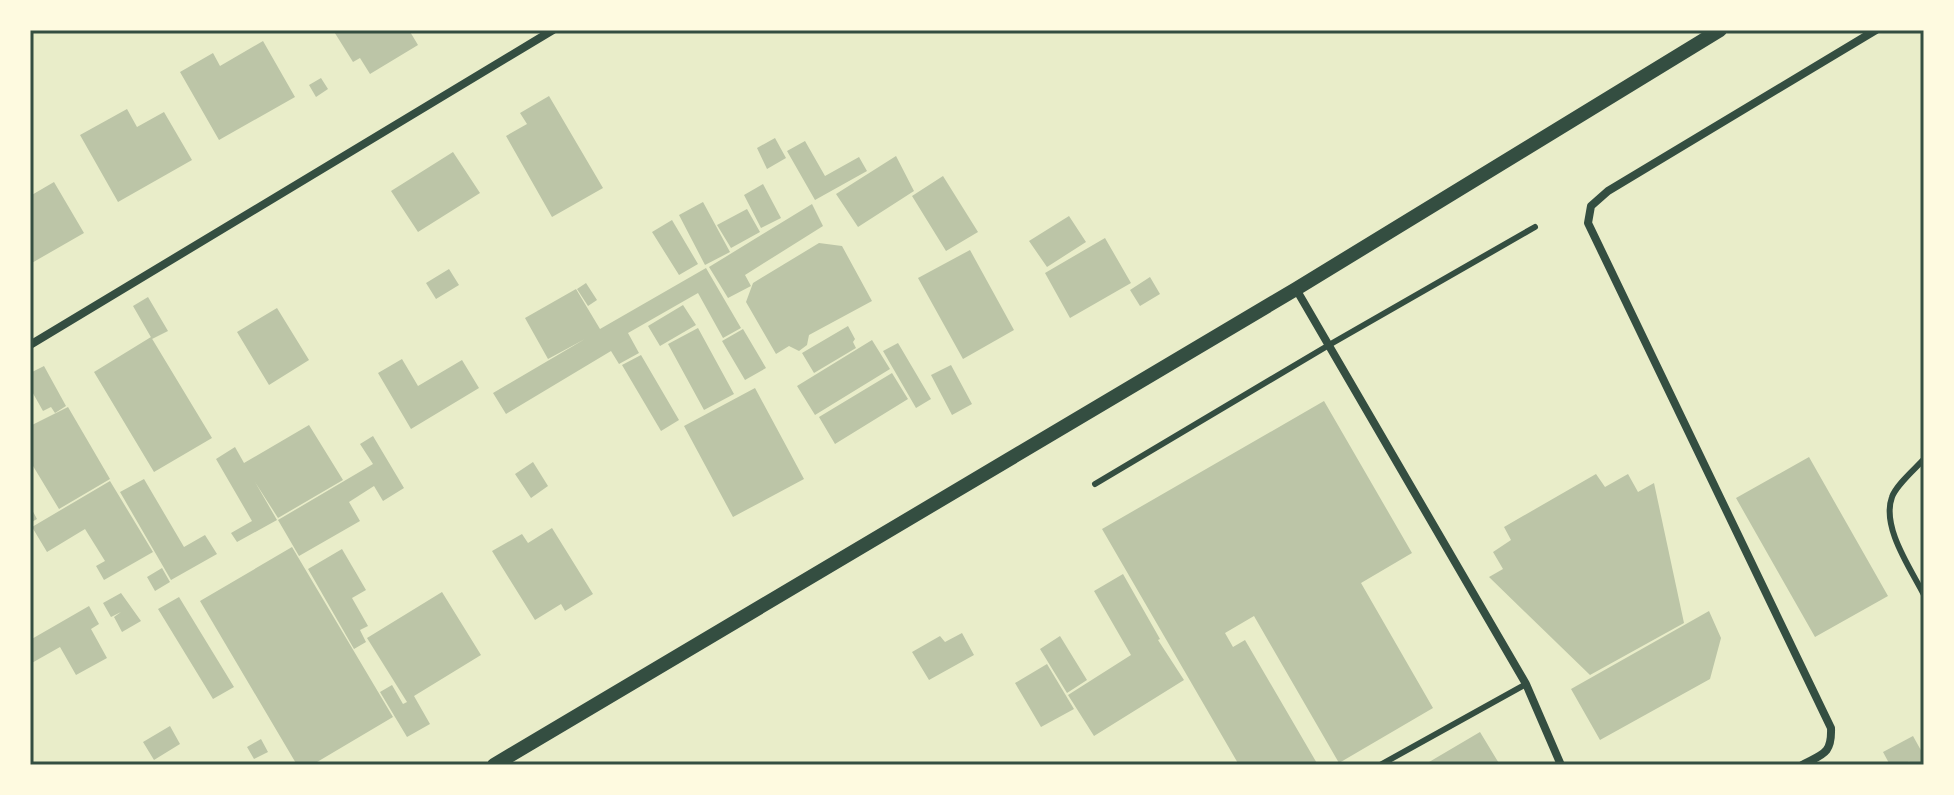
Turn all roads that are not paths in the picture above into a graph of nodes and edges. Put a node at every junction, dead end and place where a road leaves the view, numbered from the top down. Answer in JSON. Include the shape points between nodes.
{"nodes":[{"id":1,"x":553,"y":30,"type":"edge"},
{"id":2,"x":1720,"y":30,"type":"edge"},
{"id":3,"x":1876,"y":30,"type":"edge"},
{"id":4,"x":1535,"y":227,"type":"dead end"},
{"id":5,"x":1296,"y":289,"type":"junction"},
{"id":6,"x":30,"y":345,"type":"edge"},
{"id":7,"x":1329,"y":345,"type":"junction"},
{"id":8,"x":1924,"y":459,"type":"edge"},
{"id":9,"x":1095,"y":484,"type":"dead end"},
{"id":10,"x":1924,"y":595,"type":"edge"},
{"id":11,"x":1526,"y":684,"type":"junction"},
{"id":12,"x":494,"y":765,"type":"edge"},
{"id":13,"x":1380,"y":765,"type":"edge"},
{"id":14,"x":1561,"y":765,"type":"edge"},
{"id":15,"x":1802,"y":765,"type":"edge"}],
"edges":[{"from":1,"to":6,"type":"street"},
{"from":2,"to":5,"type":"street"},
{"from":3,"to":15,"type":"street","via":[[1608,191],[1591,206],[1588,223],[1831,728],[1832,742],[1825,753]]},
{"from":4,"to":7,"type":"lane"},
{"from":5,"to":7,"type":"street"},
{"from":5,"to":12,"type":"street"},
{"from":7,"to":9,"type":"lane"},
{"from":7,"to":11,"type":"street"},
{"from":8,"to":10,"type":"lane","via":[[1892,494],[1888,512]]},
{"from":11,"to":13,"type":"lane"},
{"from":11,"to":14,"type":"street"}]}
